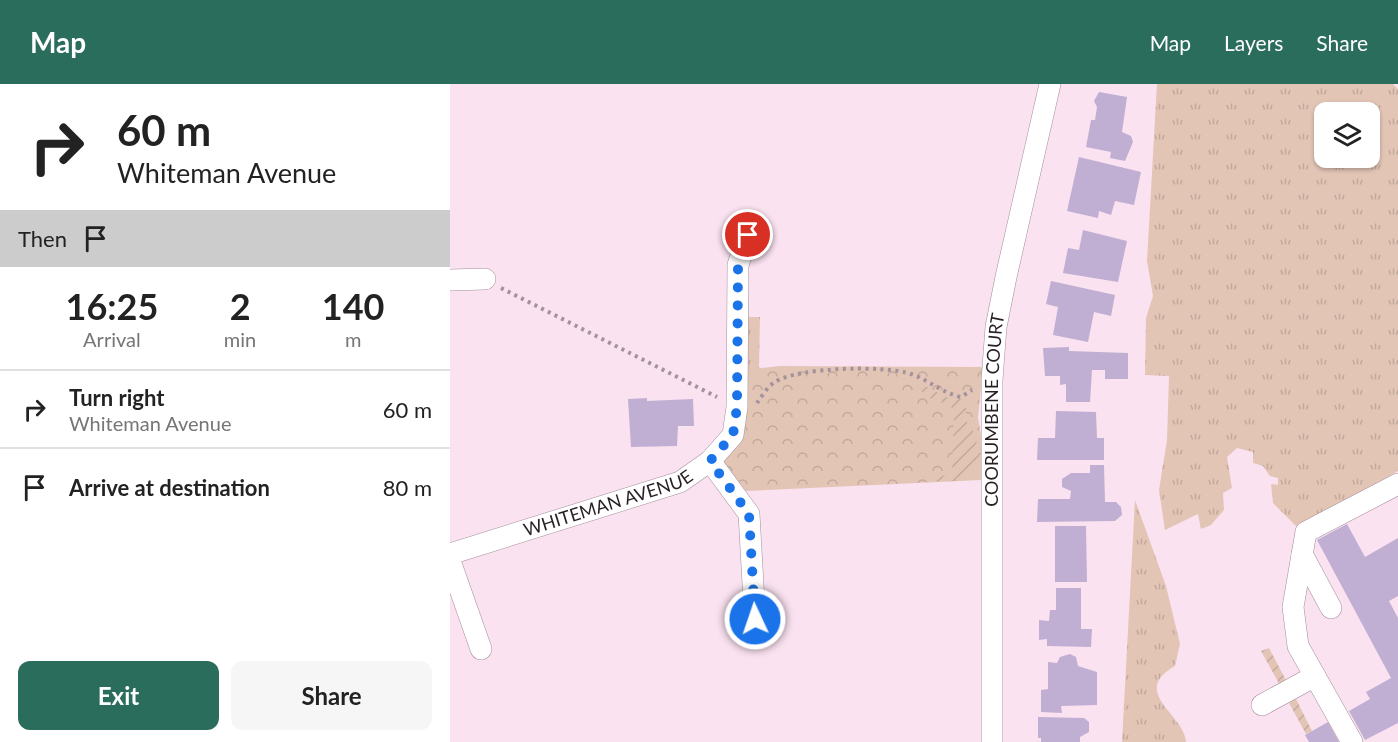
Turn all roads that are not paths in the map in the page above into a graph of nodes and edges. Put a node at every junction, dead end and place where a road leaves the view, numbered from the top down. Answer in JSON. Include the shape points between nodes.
{"nodes":[{"id":1,"x":1050,"y":84,"type":"edge"},
{"id":2,"x":748,"y":235,"type":"dead end"},
{"id":3,"x":485,"y":279,"type":"road end"},
{"id":4,"x":450,"y":280,"type":"edge"},
{"id":5,"x":710,"y":461,"type":"junction"},
{"id":6,"x":1398,"y":484,"type":"edge"},
{"id":7,"x":450,"y":554,"type":"edge"},
{"id":8,"x":1302,"y":554,"type":"junction"},
{"id":9,"x":450,"y":561,"type":"edge"},
{"id":10,"x":1330,"y":608,"type":"dead end"},
{"id":11,"x":755,"y":619,"type":"dead end"},
{"id":12,"x":481,"y":649,"type":"dead end"},
{"id":13,"x":1315,"y":676,"type":"junction"},
{"id":14,"x":1262,"y":705,"type":"dead end"},
{"id":15,"x":992,"y":742,"type":"edge"},
{"id":16,"x":1352,"y":742,"type":"edge"}],
"edges":[{"from":1,"to":15,"type":"street","name":"COORUMBENE COURT","via":[[996,327],[992,380]]},
{"from":2,"to":5,"type":"street","name":"WHITEMAN AVENUE","via":[[738,265],[746,406],[733,435]]},
{"from":3,"to":4,"type":"street"},
{"from":5,"to":7,"type":"street","name":"WHITEMAN AVENUE","via":[[680,482]]},
{"from":5,"to":11,"type":"street","via":[[749,514]]},
{"from":6,"to":8,"type":"street","via":[[1306,532]]},
{"from":8,"to":10,"type":"street"},
{"from":8,"to":13,"type":"street","via":[[1293,608],[1298,646]]},
{"from":9,"to":12,"type":"street"},
{"from":13,"to":14,"type":"street"},
{"from":13,"to":16,"type":"street"}]}
